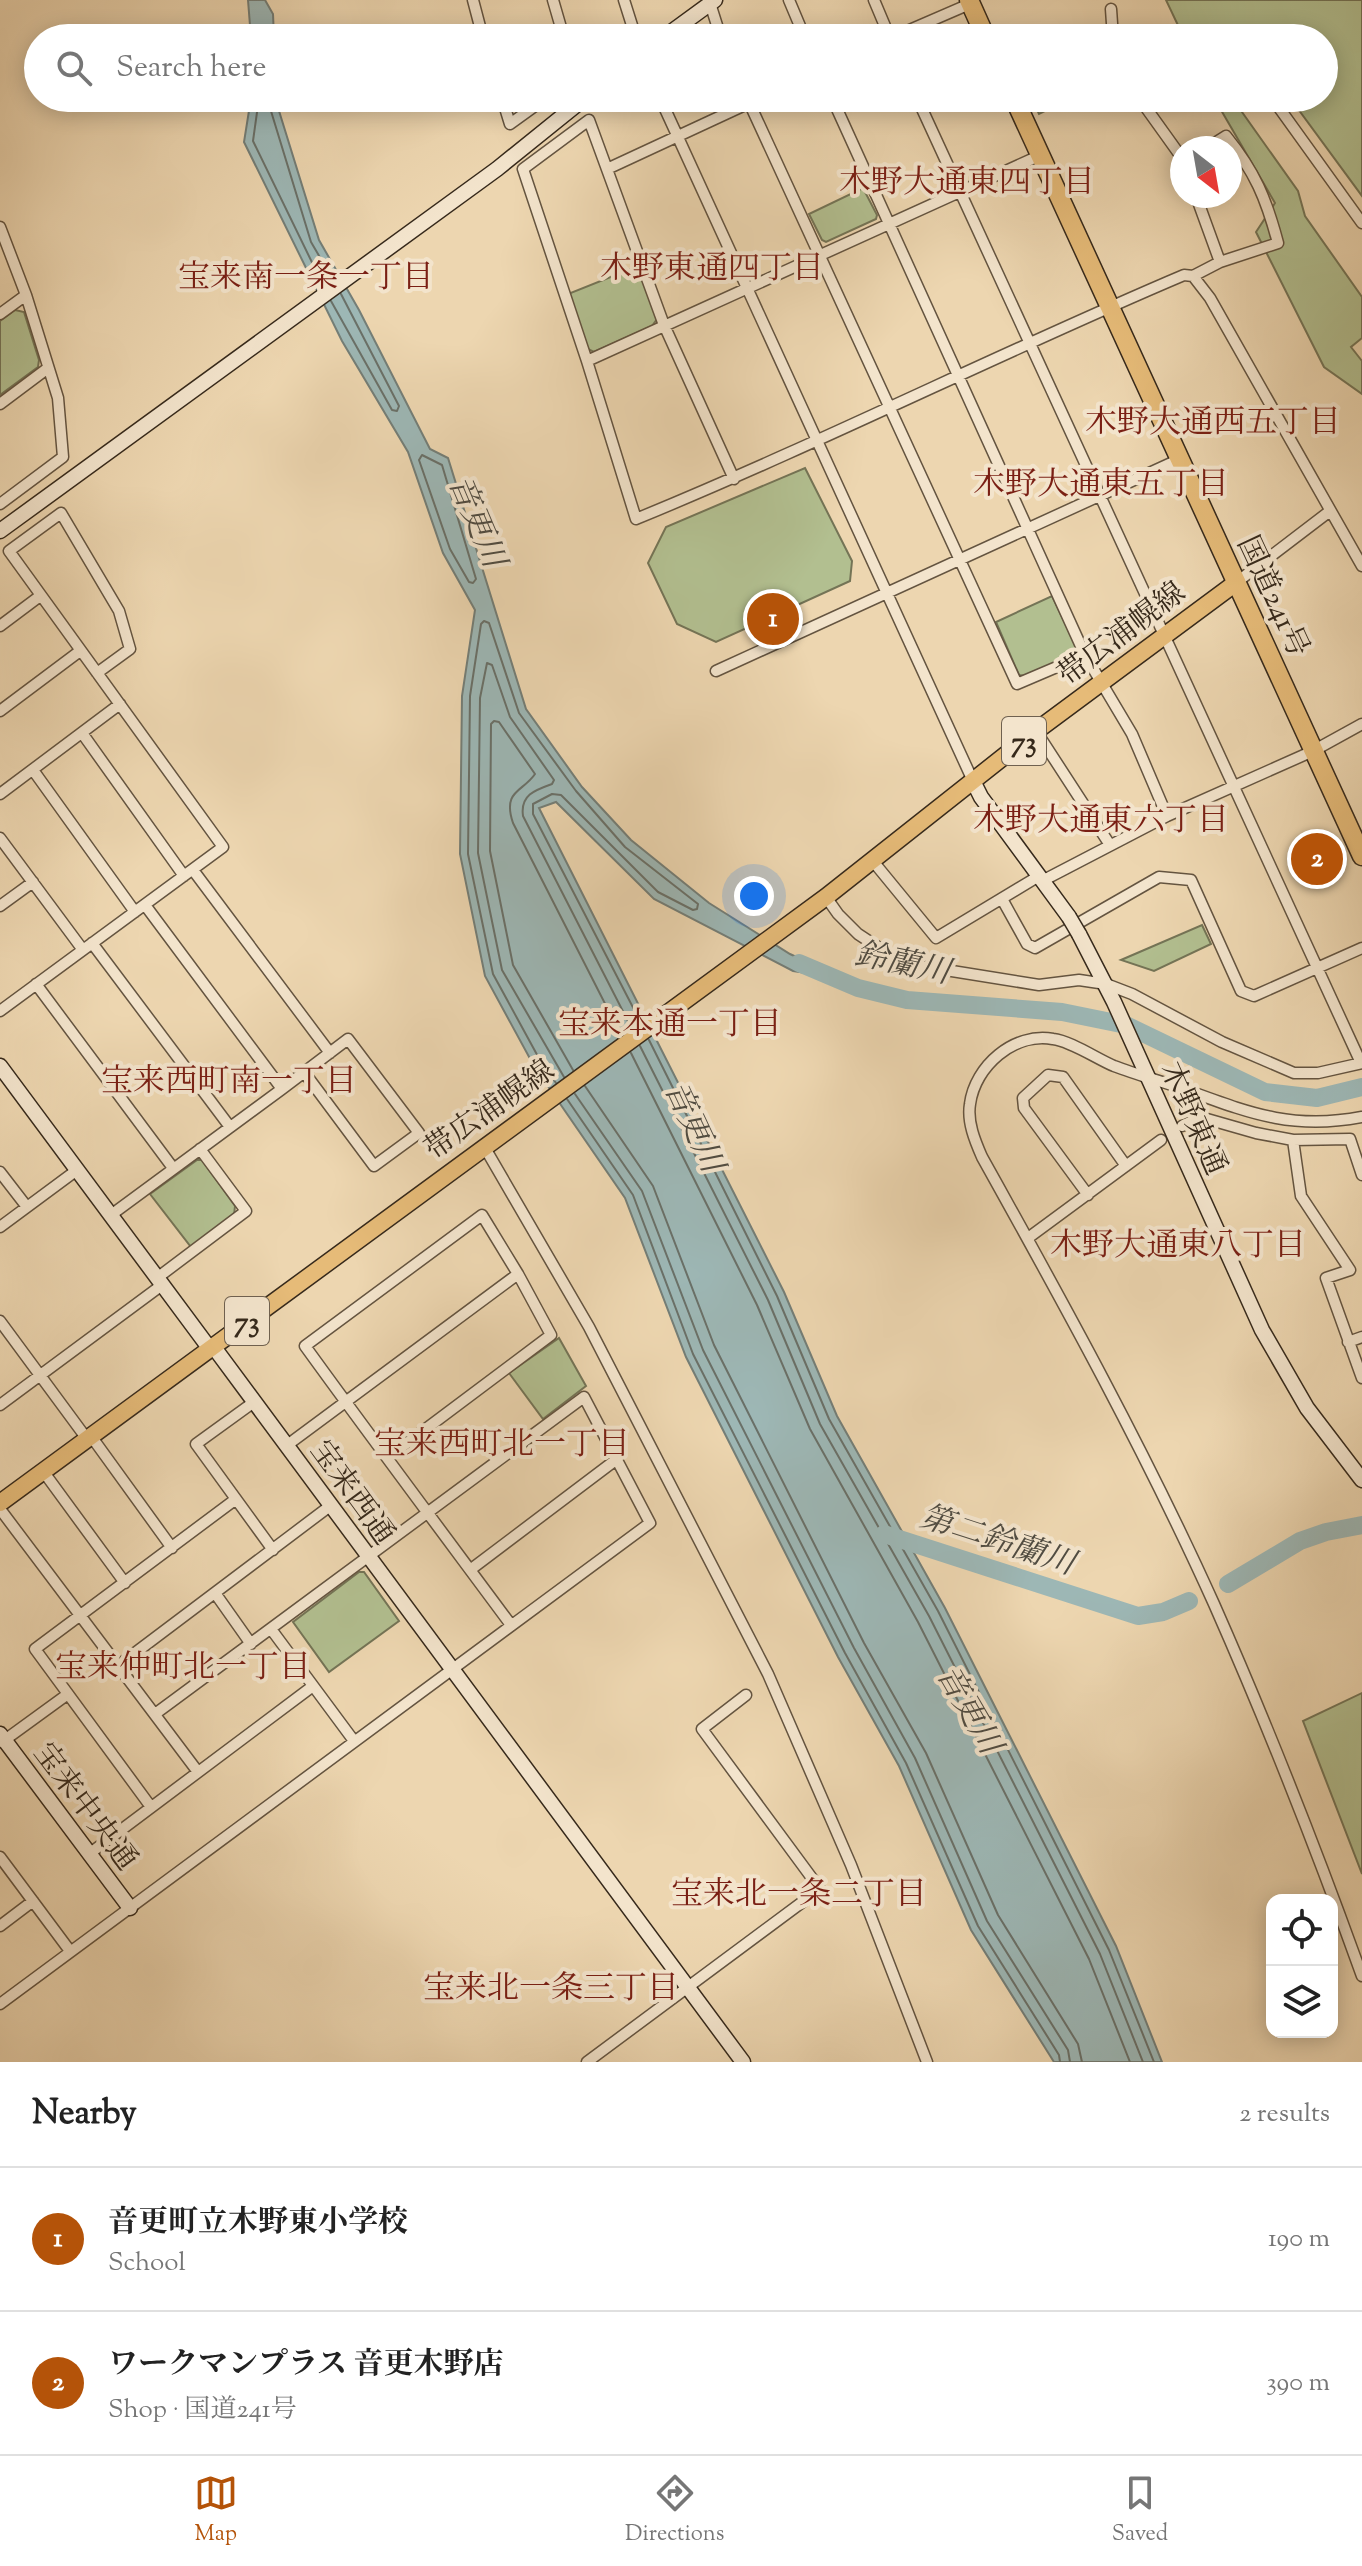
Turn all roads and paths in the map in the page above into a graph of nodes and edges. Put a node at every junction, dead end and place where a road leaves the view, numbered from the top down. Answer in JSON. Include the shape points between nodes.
{"nodes":[{"id":1,"x":473,"y":0,"type":"edge"},
{"id":2,"x":553,"y":0,"type":"edge"},
{"id":3,"x":624,"y":0,"type":"edge"},
{"id":4,"x":789,"y":0,"type":"edge"},
{"id":5,"x":874,"y":0,"type":"edge"},
{"id":6,"x":711,"y":1,"type":"edge"},
{"id":7,"x":972,"y":1,"type":"edge"},
{"id":8,"x":1111,"y":9,"type":"dead end"},
{"id":9,"x":479,"y":24,"type":"edge"},
{"id":10,"x":560,"y":24,"type":"edge"},
{"id":11,"x":632,"y":24,"type":"edge"},
{"id":12,"x":681,"y":24,"type":"edge"},
{"id":13,"x":717,"y":24,"type":"edge"},
{"id":14,"x":799,"y":24,"type":"edge"},
{"id":15,"x":885,"y":24,"type":"edge"},
{"id":16,"x":922,"y":24,"type":"edge"},
{"id":17,"x":981,"y":24,"type":"edge"},
{"id":18,"x":1112,"y":24,"type":"edge"},
{"id":19,"x":506,"y":112,"type":"edge"},
{"id":20,"x":527,"y":112,"type":"edge"},
{"id":21,"x":568,"y":112,"type":"edge"},
{"id":22,"x":666,"y":112,"type":"edge"},
{"id":23,"x":726,"y":112,"type":"edge"},
{"id":24,"x":753,"y":112,"type":"edge"},
{"id":25,"x":838,"y":112,"type":"edge"},
{"id":26,"x":923,"y":112,"type":"edge"},
{"id":27,"x":1021,"y":112,"type":"edge"},
{"id":28,"x":1149,"y":112,"type":"edge"},
{"id":29,"x":1282,"y":112,"type":"edge"},
{"id":30,"x":677,"y":137,"type":"junction"},
{"id":31,"x":1170,"y":141,"type":"edge"},
{"id":32,"x":1041,"y":155,"type":"junction"},
{"id":33,"x":1242,"y":157,"type":"edge"},
{"id":34,"x":607,"y":169,"type":"junction"},
{"id":35,"x":959,"y":191,"type":"junction"},
{"id":36,"x":1200,"y":208,"type":"edge"},
{"id":37,"x":889,"y":223,"type":"junction"},
{"id":38,"x":1362,"y":223,"type":"edge"},
{"id":39,"x":0,"y":227,"type":"edge"},
{"id":40,"x":820,"y":255,"type":"junction"},
{"id":41,"x":1220,"y":262,"type":"junction"},
{"id":42,"x":1193,"y":276,"type":"junction"},
{"id":43,"x":748,"y":289,"type":"junction"},
{"id":44,"x":26,"y":295,"type":"junction"},
{"id":45,"x":1109,"y":306,"type":"junction"},
{"id":46,"x":0,"y":314,"type":"edge"},
{"id":47,"x":664,"y":325,"type":"junction"},
{"id":48,"x":1029,"y":342,"type":"junction"},
{"id":49,"x":587,"y":361,"type":"junction"},
{"id":50,"x":48,"y":368,"type":"junction"},
{"id":51,"x":959,"y":376,"type":"junction"},
{"id":52,"x":0,"y":404,"type":"edge"},
{"id":53,"x":890,"y":407,"type":"junction"},
{"id":54,"x":817,"y":441,"type":"junction"},
{"id":55,"x":1180,"y":459,"type":"junction"},
{"id":56,"x":734,"y":479,"type":"junction"},
{"id":57,"x":1100,"y":496,"type":"junction"},
{"id":58,"x":0,"y":504,"type":"edge"},
{"id":59,"x":1330,"y":511,"type":"junction"},
{"id":60,"x":1028,"y":528,"type":"junction"},
{"id":61,"x":0,"y":531,"type":"edge"},
{"id":62,"x":960,"y":559,"type":"junction"},
{"id":63,"x":1362,"y":566,"type":"edge"},
{"id":64,"x":1237,"y":582,"type":"junction"},
{"id":65,"x":887,"y":593,"type":"junction"},
{"id":66,"x":40,"y":596,"type":"junction"},
{"id":67,"x":0,"y":626,"type":"edge"},
{"id":68,"x":1164,"y":636,"type":"junction"},
{"id":69,"x":80,"y":651,"type":"junction"},
{"id":70,"x":1085,"y":655,"type":"junction"},
{"id":71,"x":716,"y":671,"type":"dead end"},
{"id":72,"x":97,"y":673,"type":"junction"},
{"id":73,"x":1100,"y":684,"type":"junction"},
{"id":74,"x":120,"y":704,"type":"junction"},
{"id":75,"x":0,"y":711,"type":"edge"},
{"id":76,"x":1362,"y":724,"type":"edge"},
{"id":77,"x":1036,"y":731,"type":"junction"},
{"id":78,"x":82,"y":733,"type":"junction"},
{"id":79,"x":1313,"y":751,"type":"junction"},
{"id":80,"x":33,"y":770,"type":"junction"},
{"id":81,"x":973,"y":781,"type":"junction"},
{"id":82,"x":1234,"y":789,"type":"junction"},
{"id":83,"x":0,"y":794,"type":"edge"},
{"id":84,"x":1167,"y":816,"type":"junction"},
{"id":85,"x":0,"y":838,"type":"edge"},
{"id":86,"x":1110,"y":845,"type":"junction"},
{"id":87,"x":1362,"y":856,"type":"edge"},
{"id":88,"x":872,"y":860,"type":"junction"},
{"id":89,"x":188,"y":873,"type":"junction"},
{"id":90,"x":1041,"y":879,"type":"junction"},
{"id":91,"x":33,"y":882,"type":"junction"},
{"id":92,"x":1002,"y":899,"type":"junction"},
{"id":93,"x":821,"y":901,"type":"junction"},
{"id":94,"x":145,"y":905,"type":"junction"},
{"id":95,"x":0,"y":906,"type":"edge"},
{"id":96,"x":135,"y":912,"type":"junction"},
{"id":97,"x":87,"y":947,"type":"junction"},
{"id":98,"x":1362,"y":948,"type":"edge"},
{"id":99,"x":1316,"y":968,"type":"junction"},
{"id":100,"x":36,"y":984,"type":"junction"},
{"id":101,"x":1106,"y":984,"type":"junction"},
{"id":102,"x":0,"y":1011,"type":"edge"},
{"id":103,"x":330,"y":1053,"type":"junction"},
{"id":104,"x":1362,"y":1063,"type":"edge"},
{"id":105,"x":0,"y":1066,"type":"edge"},
{"id":106,"x":304,"y":1072,"type":"junction"},
{"id":107,"x":1147,"y":1076,"type":"junction"},
{"id":108,"x":282,"y":1089,"type":"junction"},
{"id":109,"x":1362,"y":1117,"type":"edge"},
{"id":110,"x":1182,"y":1126,"type":"dead end"},
{"id":111,"x":230,"y":1127,"type":"junction"},
{"id":112,"x":1161,"y":1140,"type":"dead end"},
{"id":113,"x":1293,"y":1140,"type":"junction"},
{"id":114,"x":490,"y":1145,"type":"junction"},
{"id":115,"x":1357,"y":1145,"type":"edge"},
{"id":116,"x":200,"y":1149,"type":"junction"},
{"id":117,"x":1126,"y":1166,"type":"junction"},
{"id":118,"x":173,"y":1168,"type":"junction"},
{"id":119,"x":77,"y":1170,"type":"junction"},
{"id":120,"x":0,"y":1172,"type":"edge"},
{"id":121,"x":1362,"y":1175,"type":"edge"},
{"id":122,"x":1088,"y":1195,"type":"junction"},
{"id":123,"x":27,"y":1207,"type":"junction"},
{"id":124,"x":111,"y":1215,"type":"junction"},
{"id":125,"x":0,"y":1227,"type":"edge"},
{"id":126,"x":1028,"y":1238,"type":"junction"},
{"id":127,"x":518,"y":1274,"type":"junction"},
{"id":128,"x":160,"y":1282,"type":"junction"},
{"id":129,"x":0,"y":1321,"type":"edge"},
{"id":130,"x":1362,"y":1337,"type":"edge"},
{"id":131,"x":1348,"y":1342,"type":"junction"},
{"id":132,"x":211,"y":1347,"type":"junction"},
{"id":133,"x":41,"y":1375,"type":"junction"},
{"id":134,"x":1362,"y":1378,"type":"edge"},
{"id":135,"x":254,"y":1402,"type":"junction"},
{"id":136,"x":346,"y":1402,"type":"junction"},
{"id":137,"x":0,"y":1405,"type":"edge"},
{"id":138,"x":89,"y":1438,"type":"junction"},
{"id":139,"x":286,"y":1446,"type":"junction"},
{"id":140,"x":387,"y":1458,"type":"junction"},
{"id":141,"x":617,"y":1459,"type":"junction"},
{"id":142,"x":43,"y":1471,"type":"junction"},
{"id":143,"x":1362,"y":1480,"type":"edge"},
{"id":144,"x":236,"y":1499,"type":"junction"},
{"id":145,"x":0,"y":1506,"type":"edge"},
{"id":146,"x":330,"y":1506,"type":"junction"},
{"id":147,"x":427,"y":1513,"type":"junction"},
{"id":148,"x":172,"y":1548,"type":"junction"},
{"id":149,"x":273,"y":1550,"type":"junction"},
{"id":150,"x":368,"y":1556,"type":"junction"},
{"id":151,"x":470,"y":1570,"type":"junction"},
{"id":152,"x":125,"y":1583,"type":"junction"},
{"id":153,"x":215,"y":1593,"type":"junction"},
{"id":154,"x":80,"y":1615,"type":"junction"},
{"id":155,"x":511,"y":1625,"type":"junction"},
{"id":156,"x":271,"y":1629,"type":"junction"},
{"id":157,"x":251,"y":1644,"type":"junction"},
{"id":158,"x":119,"y":1665,"type":"junction"},
{"id":159,"x":451,"y":1669,"type":"junction"},
{"id":160,"x":313,"y":1686,"type":"junction"},
{"id":161,"x":68,"y":1694,"type":"junction"},
{"id":162,"x":746,"y":1695,"type":"dead end"},
{"id":163,"x":155,"y":1714,"type":"junction"},
{"id":164,"x":2,"y":1739,"type":"edge"},
{"id":165,"x":354,"y":1741,"type":"junction"},
{"id":166,"x":198,"y":1772,"type":"junction"},
{"id":167,"x":151,"y":1807,"type":"junction"},
{"id":168,"x":89,"y":1854,"type":"junction"},
{"id":169,"x":0,"y":1857,"type":"edge"},
{"id":170,"x":33,"y":1901,"type":"junction"},
{"id":171,"x":130,"y":1908,"type":"junction"},
{"id":172,"x":0,"y":1926,"type":"edge"},
{"id":173,"x":70,"y":1951,"type":"junction"},
{"id":174,"x":1362,"y":1976,"type":"edge"},
{"id":175,"x":688,"y":1987,"type":"junction"},
{"id":176,"x":0,"y":2004,"type":"edge"},
{"id":177,"x":587,"y":2062,"type":"edge"},
{"id":178,"x":743,"y":2062,"type":"edge"},
{"id":179,"x":927,"y":2062,"type":"edge"}],
"edges":[{"from":1,"to":9,"type":"street"},
{"from":2,"to":10,"type":"street"},
{"from":3,"to":11,"type":"street"},
{"from":4,"to":14,"type":"street"},
{"from":5,"to":15,"type":"street"},
{"from":6,"to":12,"type":"street"},
{"from":6,"to":13,"type":"street"},
{"from":7,"to":16,"type":"street"},
{"from":7,"to":17,"type":"highway"},
{"from":8,"to":18,"type":"street"},
{"from":19,"to":20,"type":"street","via":[[510,124]]},
{"from":21,"to":61,"type":"street","via":[[485,178]]},
{"from":22,"to":30,"type":"street"},
{"from":23,"to":30,"type":"street"},
{"from":24,"to":40,"type":"street"},
{"from":25,"to":37,"type":"street"},
{"from":26,"to":35,"type":"street"},
{"from":27,"to":32,"type":"highway","name":"国道241号"},
{"from":28,"to":31,"type":"street"},
{"from":29,"to":38,"type":"street"},
{"from":30,"to":34,"type":"street"},
{"from":30,"to":43,"type":"street"},
{"from":32,"to":35,"type":"street"},
{"from":32,"to":45,"type":"highway","name":"国道241号"},
{"from":33,"to":41,"type":"street","via":[[1266,199],[1278,243]]},
{"from":34,"to":47,"type":"street"},
{"from":34,"to":49,"type":"street","via":[[589,120],[523,169]]},
{"from":35,"to":37,"type":"street"},
{"from":35,"to":48,"type":"street"},
{"from":36,"to":41,"type":"street"},
{"from":37,"to":40,"type":"street"},
{"from":37,"to":51,"type":"street"},
{"from":39,"to":44,"type":"street"},
{"from":40,"to":43,"type":"street"},
{"from":40,"to":53,"type":"street"},
{"from":41,"to":42,"type":"street"},
{"from":42,"to":45,"type":"street"},
{"from":42,"to":59,"type":"street"},
{"from":43,"to":47,"type":"street"},
{"from":43,"to":54,"type":"street"},
{"from":44,"to":46,"type":"street"},
{"from":44,"to":50,"type":"street"},
{"from":45,"to":48,"type":"street"},
{"from":45,"to":55,"type":"highway","name":"国道241号"},
{"from":47,"to":49,"type":"street"},
{"from":47,"to":56,"type":"street"},
{"from":48,"to":51,"type":"street"},
{"from":48,"to":57,"type":"street"},
{"from":49,"to":56,"type":"street","via":[[636,519]]},
{"from":50,"to":52,"type":"street"},
{"from":50,"to":58,"type":"street","via":[[58,398],[63,457]]},
{"from":51,"to":53,"type":"street"},
{"from":51,"to":60,"type":"street"},
{"from":53,"to":54,"type":"street"},
{"from":53,"to":62,"type":"street"},
{"from":54,"to":56,"type":"street"},
{"from":54,"to":65,"type":"street"},
{"from":55,"to":57,"type":"street"},
{"from":55,"to":64,"type":"highway","name":"国道241号"},
{"from":57,"to":60,"type":"street"},
{"from":57,"to":68,"type":"street"},
{"from":59,"to":63,"type":"street"},
{"from":59,"to":64,"type":"street"},
{"from":60,"to":62,"type":"street"},
{"from":60,"to":70,"type":"street"},
{"from":62,"to":65,"type":"street"},
{"from":62,"to":70,"type":"street","via":[[1017,684]]},
{"from":64,"to":68,"type":"main road","name":"帯広浦幌線","number":"73"},
{"from":64,"to":79,"type":"highway","name":"国道241号"},
{"from":65,"to":71,"type":"street"},
{"from":65,"to":81,"type":"street"},
{"from":66,"to":67,"type":"street"},
{"from":66,"to":69,"type":"street"},
{"from":66,"to":72,"type":"street","via":[[9,551],[61,513],[119,611],[130,649]]},
{"from":68,"to":73,"type":"main road","name":"帯広浦幌線","number":"73"},
{"from":68,"to":82,"type":"street"},
{"from":69,"to":72,"type":"street"},
{"from":69,"to":75,"type":"street"},
{"from":70,"to":73,"type":"street"},
{"from":72,"to":74,"type":"street"},
{"from":73,"to":77,"type":"main road","name":"帯広浦幌線","number":"73"},
{"from":73,"to":84,"type":"street","via":[[1132,734]]},
{"from":74,"to":78,"type":"street"},
{"from":74,"to":89,"type":"street","via":[[223,847]]},
{"from":76,"to":79,"type":"street"},
{"from":77,"to":81,"type":"main road","name":"帯広浦幌線","number":"73"},
{"from":77,"to":86,"type":"street"},
{"from":78,"to":80,"type":"street"},
{"from":78,"to":89,"type":"street"},
{"from":79,"to":82,"type":"street"},
{"from":79,"to":87,"type":"highway","name":"国道241号"},
{"from":80,"to":83,"type":"street"},
{"from":80,"to":96,"type":"street"},
{"from":81,"to":88,"type":"main road","name":"帯広浦幌線","number":"73"},
{"from":81,"to":90,"type":"street","name":"木野東通"},
{"from":82,"to":84,"type":"street"},
{"from":82,"to":99,"type":"street"},
{"from":84,"to":86,"type":"street"},
{"from":85,"to":91,"type":"street"},
{"from":86,"to":90,"type":"street"},
{"from":88,"to":92,"type":"street","via":[[936,938]]},
{"from":88,"to":93,"type":"main road","name":"帯広浦幌線","number":"73"},
{"from":89,"to":94,"type":"street"},
{"from":89,"to":103,"type":"street"},
{"from":90,"to":92,"type":"street"},
{"from":90,"to":101,"type":"street","name":"木野東通","bridge":true},
{"from":91,"to":95,"type":"street"},
{"from":91,"to":97,"type":"street"},
{"from":92,"to":99,"type":"street","via":[[1027,944],[1035,948],[1159,877],[1191,880],[1241,991],[1254,996]]},
{"from":93,"to":101,"type":"street","via":[[902,963],[1039,985],[1079,980]]},
{"from":93,"to":114,"type":"main road","name":"帯広浦幌線","number":"73"},
{"from":94,"to":96,"type":"street"},
{"from":94,"to":108,"type":"street"},
{"from":96,"to":97,"type":"street"},
{"from":97,"to":100,"type":"street"},
{"from":97,"to":111,"type":"street"},
{"from":98,"to":99,"type":"street"},
{"from":99,"to":104,"type":"street"},
{"from":100,"to":102,"type":"street"},
{"from":100,"to":118,"type":"street"},
{"from":101,"to":104,"type":"street","via":[[1294,1073]]},
{"from":101,"to":107,"type":"street","name":"木野東通"},
{"from":103,"to":106,"type":"street"},
{"from":103,"to":106,"type":"street","via":[[348,1039],[419,1133],[374,1166]]},
{"from":105,"to":119,"type":"street","name":"宝来西通"},
{"from":106,"to":108,"type":"street"},
{"from":107,"to":109,"type":"street","via":[[1263,1117],[1318,1123]]},
{"from":107,"to":126,"type":"street","via":[[1053,1038],[1011,1047],[986,1066],[970,1104],[973,1136]]},
{"from":107,"to":143,"type":"street","name":"木野東通","via":[[1262,1330],[1307,1408]]},
{"from":108,"to":111,"type":"street"},
{"from":110,"to":113,"type":"street","via":[[1200,1117]]},
{"from":111,"to":116,"type":"street"},
{"from":112,"to":117,"type":"street"},
{"from":113,"to":115,"type":"street","via":[[1350,1139]]},
{"from":113,"to":131,"type":"street","via":[[1301,1196],[1350,1270],[1326,1278]]},
{"from":114,"to":132,"type":"main road","name":"帯広浦幌線","number":"73"},
{"from":114,"to":179,"type":"street","via":[[768,1674],[851,1865]]},
{"from":115,"to":121,"type":"street"},
{"from":116,"to":118,"type":"street"},
{"from":116,"to":128,"type":"street","via":[[246,1211]]},
{"from":117,"to":122,"type":"street"},
{"from":117,"to":122,"type":"street","via":[[1063,1077],[1048,1075],[1023,1098],[1024,1108]]},
{"from":118,"to":124,"type":"street"},
{"from":119,"to":123,"type":"street"},
{"from":119,"to":124,"type":"street","name":"宝来西通"},
{"from":120,"to":123,"type":"street"},
{"from":122,"to":126,"type":"street"},
{"from":123,"to":125,"type":"street"},
{"from":124,"to":128,"type":"street","name":"宝来西通"},
{"from":126,"to":174,"type":"street","via":[[1150,1469],[1214,1605]]},
{"from":127,"to":136,"type":"street"},
{"from":127,"to":136,"type":"street","via":[[482,1215],[368,1299],[305,1346]]},
{"from":127,"to":140,"type":"street","via":[[551,1335]]},
{"from":128,"to":132,"type":"street","name":"宝来西通"},
{"from":128,"to":133,"type":"street"},
{"from":129,"to":133,"type":"street"},
{"from":130,"to":131,"type":"street"},
{"from":131,"to":134,"type":"street"},
{"from":132,"to":135,"type":"street","name":"宝来西通"},
{"from":132,"to":138,"type":"main road","name":"帯広浦幌線","number":"73"},
{"from":133,"to":137,"type":"street"},
{"from":133,"to":138,"type":"street"},
{"from":135,"to":139,"type":"street","name":"宝来西通"},
{"from":135,"to":144,"type":"street","via":[[196,1444]]},
{"from":136,"to":139,"type":"street"},
{"from":136,"to":140,"type":"street"},
{"from":138,"to":142,"type":"main road","name":"帯広浦幌線","number":"73"},
{"from":138,"to":148,"type":"street"},
{"from":139,"to":146,"type":"street","name":"宝来西通"},
{"from":140,"to":147,"type":"street"},
{"from":141,"to":147,"type":"street","via":[[584,1397]]},
{"from":141,"to":151,"type":"street"},
{"from":141,"to":155,"type":"street","via":[[650,1523]]},
{"from":142,"to":145,"type":"main road","name":"帯広浦幌線","number":"73"},
{"from":142,"to":152,"type":"street"},
{"from":144,"to":148,"type":"street"},
{"from":144,"to":149,"type":"street"},
{"from":145,"to":154,"type":"street"},
{"from":146,"to":149,"type":"street"},
{"from":146,"to":150,"type":"street","name":"宝来西通"},
{"from":147,"to":150,"type":"street"},
{"from":147,"to":151,"type":"street"},
{"from":148,"to":152,"type":"street"},
{"from":149,"to":153,"type":"street"},
{"from":150,"to":156,"type":"street"},
{"from":150,"to":159,"type":"street","name":"宝来西通"},
{"from":151,"to":155,"type":"street"},
{"from":152,"to":154,"type":"street"},
{"from":153,"to":157,"type":"street"},
{"from":153,"to":158,"type":"street"},
{"from":154,"to":158,"type":"street"},
{"from":154,"to":161,"type":"street","via":[[35,1649]]},
{"from":155,"to":159,"type":"street"},
{"from":156,"to":157,"type":"street"},
{"from":156,"to":160,"type":"street"},
{"from":157,"to":163,"type":"street"},
{"from":158,"to":163,"type":"street"},
{"from":159,"to":165,"type":"street"},
{"from":159,"to":175,"type":"street","name":"宝来西通"},
{"from":160,"to":165,"type":"street"},
{"from":160,"to":166,"type":"street"},
{"from":161,"to":164,"type":"street"},
{"from":161,"to":167,"type":"street"},
{"from":162,"to":175,"type":"street","via":[[702,1729],[820,1889]]},
{"from":163,"to":166,"type":"street"},
{"from":164,"to":168,"type":"street","name":"宝来中央通"},
{"from":165,"to":171,"type":"street"},
{"from":166,"to":167,"type":"street"},
{"from":167,"to":168,"type":"street"},
{"from":168,"to":171,"type":"street","name":"宝来中央通"},
{"from":169,"to":170,"type":"street"},
{"from":170,"to":172,"type":"street"},
{"from":170,"to":173,"type":"street"},
{"from":171,"to":173,"type":"street"},
{"from":173,"to":176,"type":"street"},
{"from":175,"to":177,"type":"street"},
{"from":175,"to":178,"type":"street","name":"宝来西通"}]}
